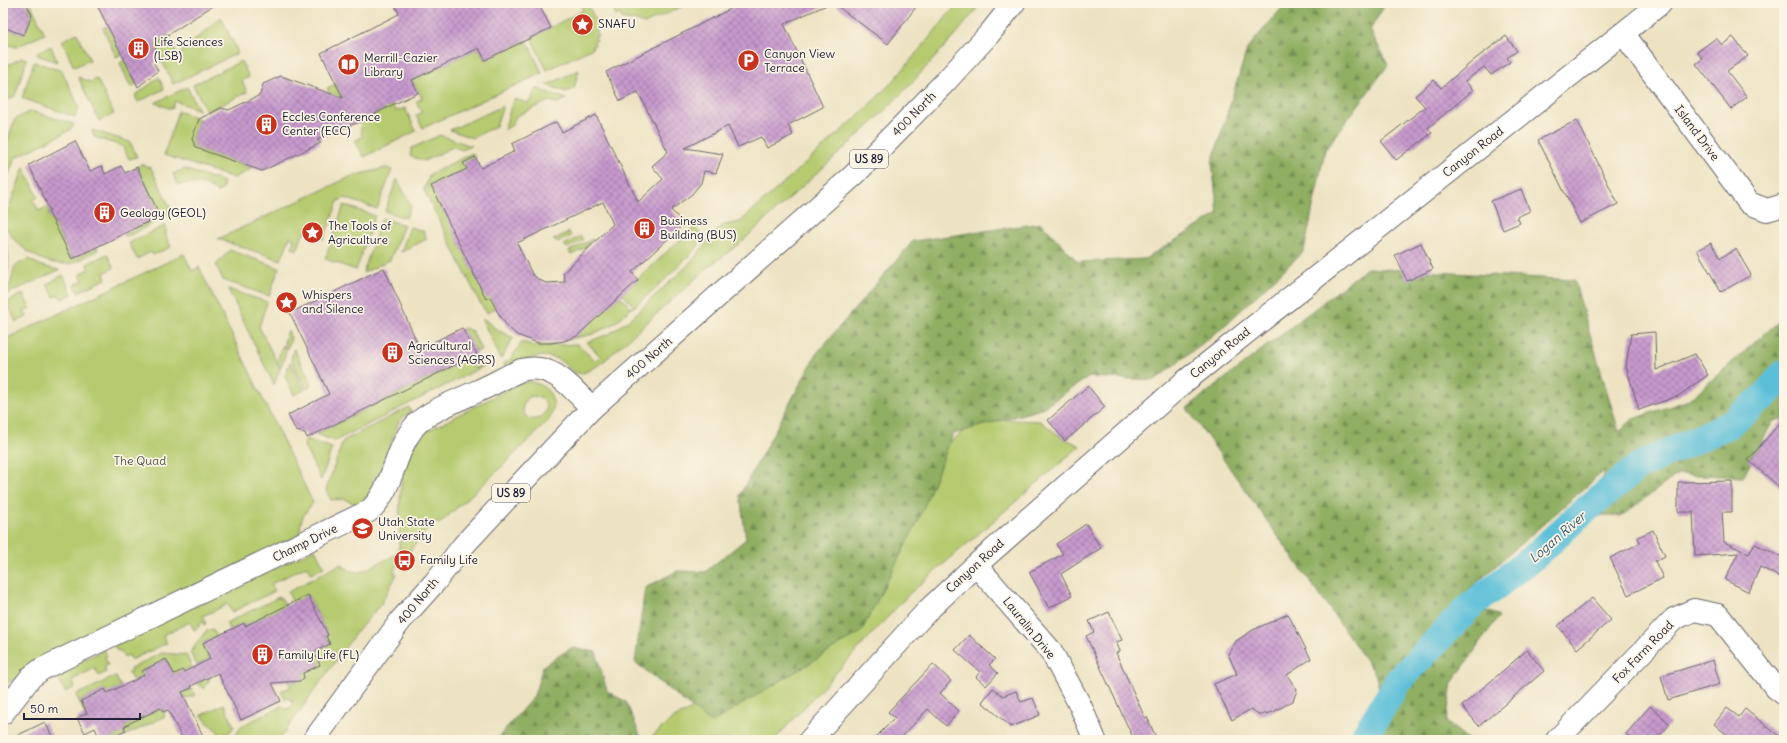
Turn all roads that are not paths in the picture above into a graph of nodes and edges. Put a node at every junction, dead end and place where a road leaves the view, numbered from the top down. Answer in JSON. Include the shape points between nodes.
{"nodes":[{"id":1,"x":1014,"y":3,"type":"edge"},
{"id":2,"x":1662,"y":3,"type":"edge"},
{"id":3,"x":1623,"y":33,"type":"junction"},
{"id":4,"x":1784,"y":205,"type":"edge"},
{"id":5,"x":592,"y":408,"type":"junction"},
{"id":6,"x":976,"y":565,"type":"junction"},
{"id":7,"x":1784,"y":694,"type":"edge"},
{"id":8,"x":3,"y":713,"type":"edge"},
{"id":9,"x":314,"y":740,"type":"edge"},
{"id":10,"x":810,"y":740,"type":"edge"},
{"id":11,"x":1095,"y":740,"type":"edge"},
{"id":12,"x":1557,"y":740,"type":"edge"}],
"edges":[{"from":1,"to":5,"type":"street","name":"400 North","number":"US 89","via":[[947,80],[854,175]]},
{"from":2,"to":3,"type":"street","name":"Canyon Road"},
{"from":3,"to":4,"type":"street","name":"Island Drive","via":[[1749,203],[1767,210]]},
{"from":3,"to":6,"type":"street","name":"Canyon Road","via":[[1183,383]]},
{"from":5,"to":8,"type":"street","name":"Champ Drive","via":[[566,382],[550,372],[539,369],[523,370],[442,408],[414,426],[400,450],[384,494],[369,511],[42,669],[31,678]]},
{"from":5,"to":9,"type":"street","name":"400 North","number":"US 89","via":[[463,546],[401,620]]},
{"from":6,"to":10,"type":"street","name":"Canyon Road","via":[[928,610]]},
{"from":6,"to":11,"type":"street","name":"Lauralin Drive","via":[[1051,651],[1080,705]]},
{"from":7,"to":12,"type":"street","name":"Fox Farm Road","via":[[1776,688],[1718,615],[1694,610],[1674,619]]}]}
